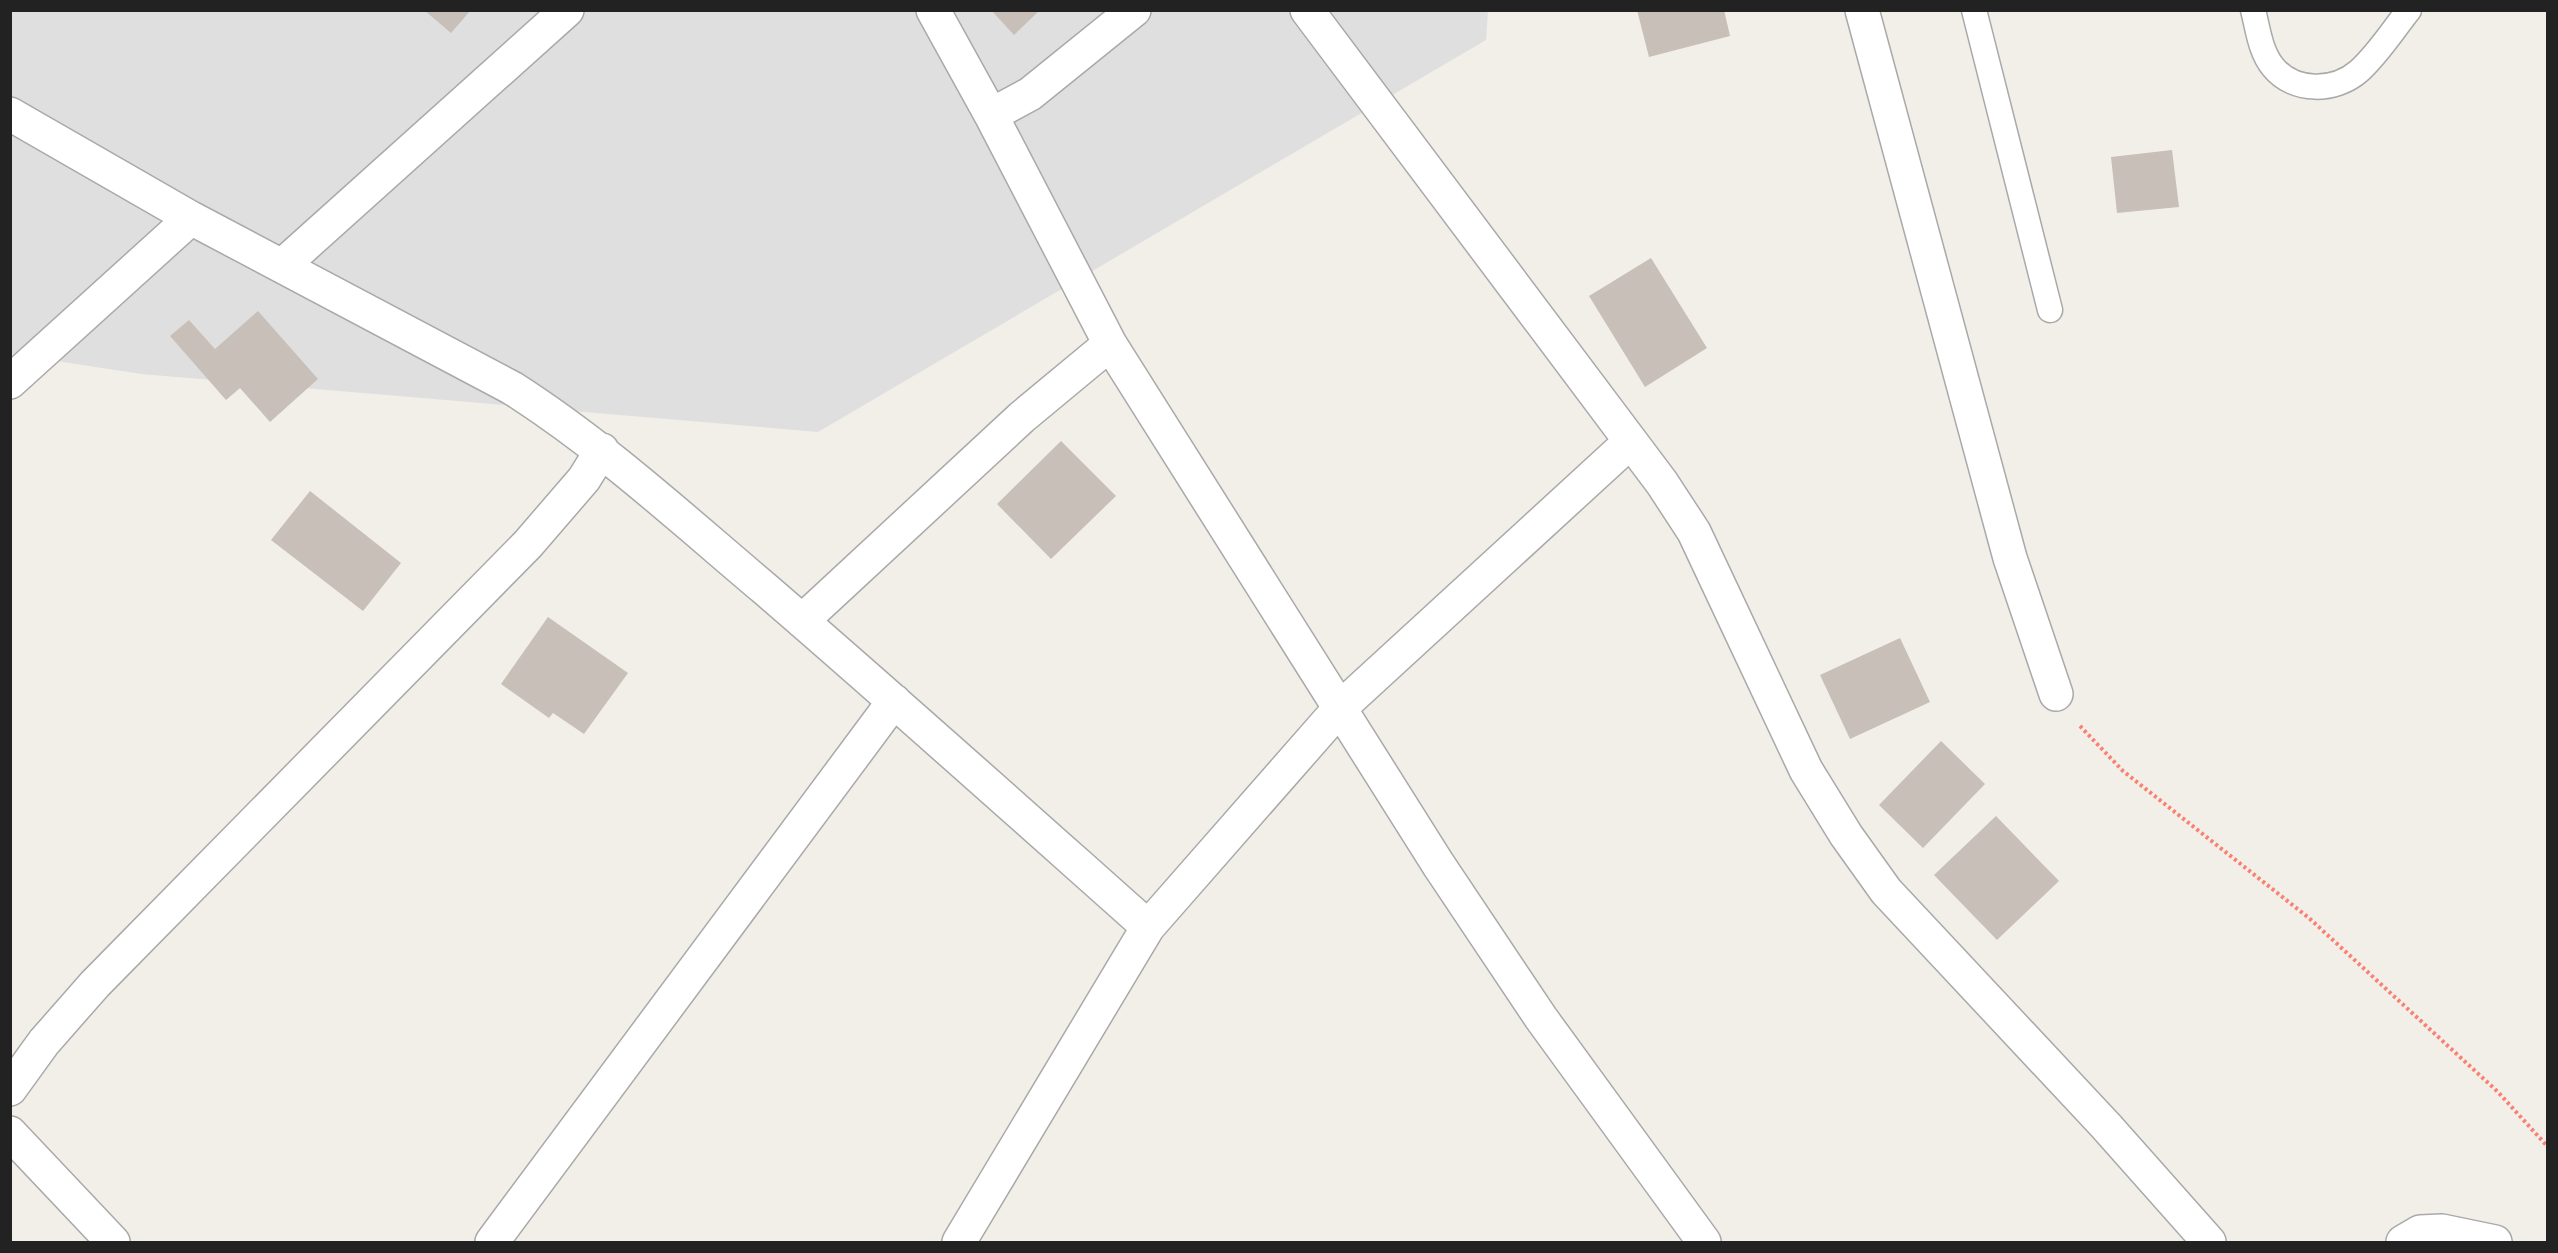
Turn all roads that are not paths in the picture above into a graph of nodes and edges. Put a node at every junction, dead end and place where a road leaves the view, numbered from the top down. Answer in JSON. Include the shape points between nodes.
{"nodes":[{"id":1,"x":567,"y":10,"type":"edge"},
{"id":2,"x":933,"y":10,"type":"edge"},
{"id":3,"x":1134,"y":10,"type":"edge"},
{"id":4,"x":1308,"y":10,"type":"edge"},
{"id":5,"x":1862,"y":10,"type":"edge"},
{"id":6,"x":1974,"y":10,"type":"edge"},
{"id":7,"x":2253,"y":10,"type":"edge"},
{"id":8,"x":2409,"y":10,"type":"edge"},
{"id":9,"x":10,"y":114,"type":"edge"},
{"id":10,"x":991,"y":115,"type":"junction"},
{"id":11,"x":191,"y":218,"type":"junction"},
{"id":12,"x":283,"y":265,"type":"junction"},
{"id":13,"x":2050,"y":310,"type":"dead end"},
{"id":14,"x":1110,"y":344,"type":"junction"},
{"id":15,"x":10,"y":382,"type":"edge"},
{"id":16,"x":1630,"y":442,"type":"junction"},
{"id":17,"x":602,"y":450,"type":"junction"},
{"id":18,"x":802,"y":621,"type":"junction"},
{"id":19,"x":2056,"y":694,"type":"road end"},
{"id":20,"x":894,"y":701,"type":"junction"},
{"id":21,"x":1340,"y":708,"type":"junction"},
{"id":22,"x":1148,"y":927,"type":"junction"},
{"id":23,"x":10,"y":1089,"type":"edge"},
{"id":24,"x":10,"y":1133,"type":"edge"},
{"id":25,"x":113,"y":1242,"type":"edge"},
{"id":26,"x":492,"y":1242,"type":"edge"},
{"id":27,"x":959,"y":1242,"type":"edge"},
{"id":28,"x":1704,"y":1242,"type":"edge"},
{"id":29,"x":2209,"y":1242,"type":"edge"},
{"id":30,"x":2403,"y":1242,"type":"edge"},
{"id":31,"x":2495,"y":1242,"type":"edge"}],
"edges":[{"from":1,"to":12,"type":"street"},
{"from":2,"to":10,"type":"street"},
{"from":3,"to":10,"type":"street","via":[[1030,94]]},
{"from":4,"to":16,"type":"street"},
{"from":5,"to":19,"type":"street","via":[[2010,558]]},
{"from":6,"to":13,"type":"lane"},
{"from":7,"to":8,"type":"lane","via":[[2263,51],[2273,68],[2289,81],[2310,87],[2343,82],[2359,70]]},
{"from":9,"to":11,"type":"street"},
{"from":10,"to":14,"type":"street"},
{"from":11,"to":12,"type":"street"},
{"from":11,"to":15,"type":"street"},
{"from":12,"to":17,"type":"street","via":[[512,388]]},
{"from":14,"to":18,"type":"street","via":[[1022,417]]},
{"from":14,"to":21,"type":"street"},
{"from":16,"to":21,"type":"street"},
{"from":16,"to":29,"type":"street","via":[[1694,532],[1806,770],[1886,891]]},
{"from":17,"to":18,"type":"street"},
{"from":17,"to":23,"type":"street","via":[[555,515],[94,984]]},
{"from":18,"to":20,"type":"street"},
{"from":20,"to":22,"type":"street"},
{"from":20,"to":26,"type":"street"},
{"from":21,"to":22,"type":"street"},
{"from":21,"to":28,"type":"street","via":[[1535,1008]]},
{"from":22,"to":27,"type":"street"},
{"from":24,"to":25,"type":"street"},
{"from":30,"to":31,"type":"street","via":[[2420,1232],[2442,1231]]}]}
